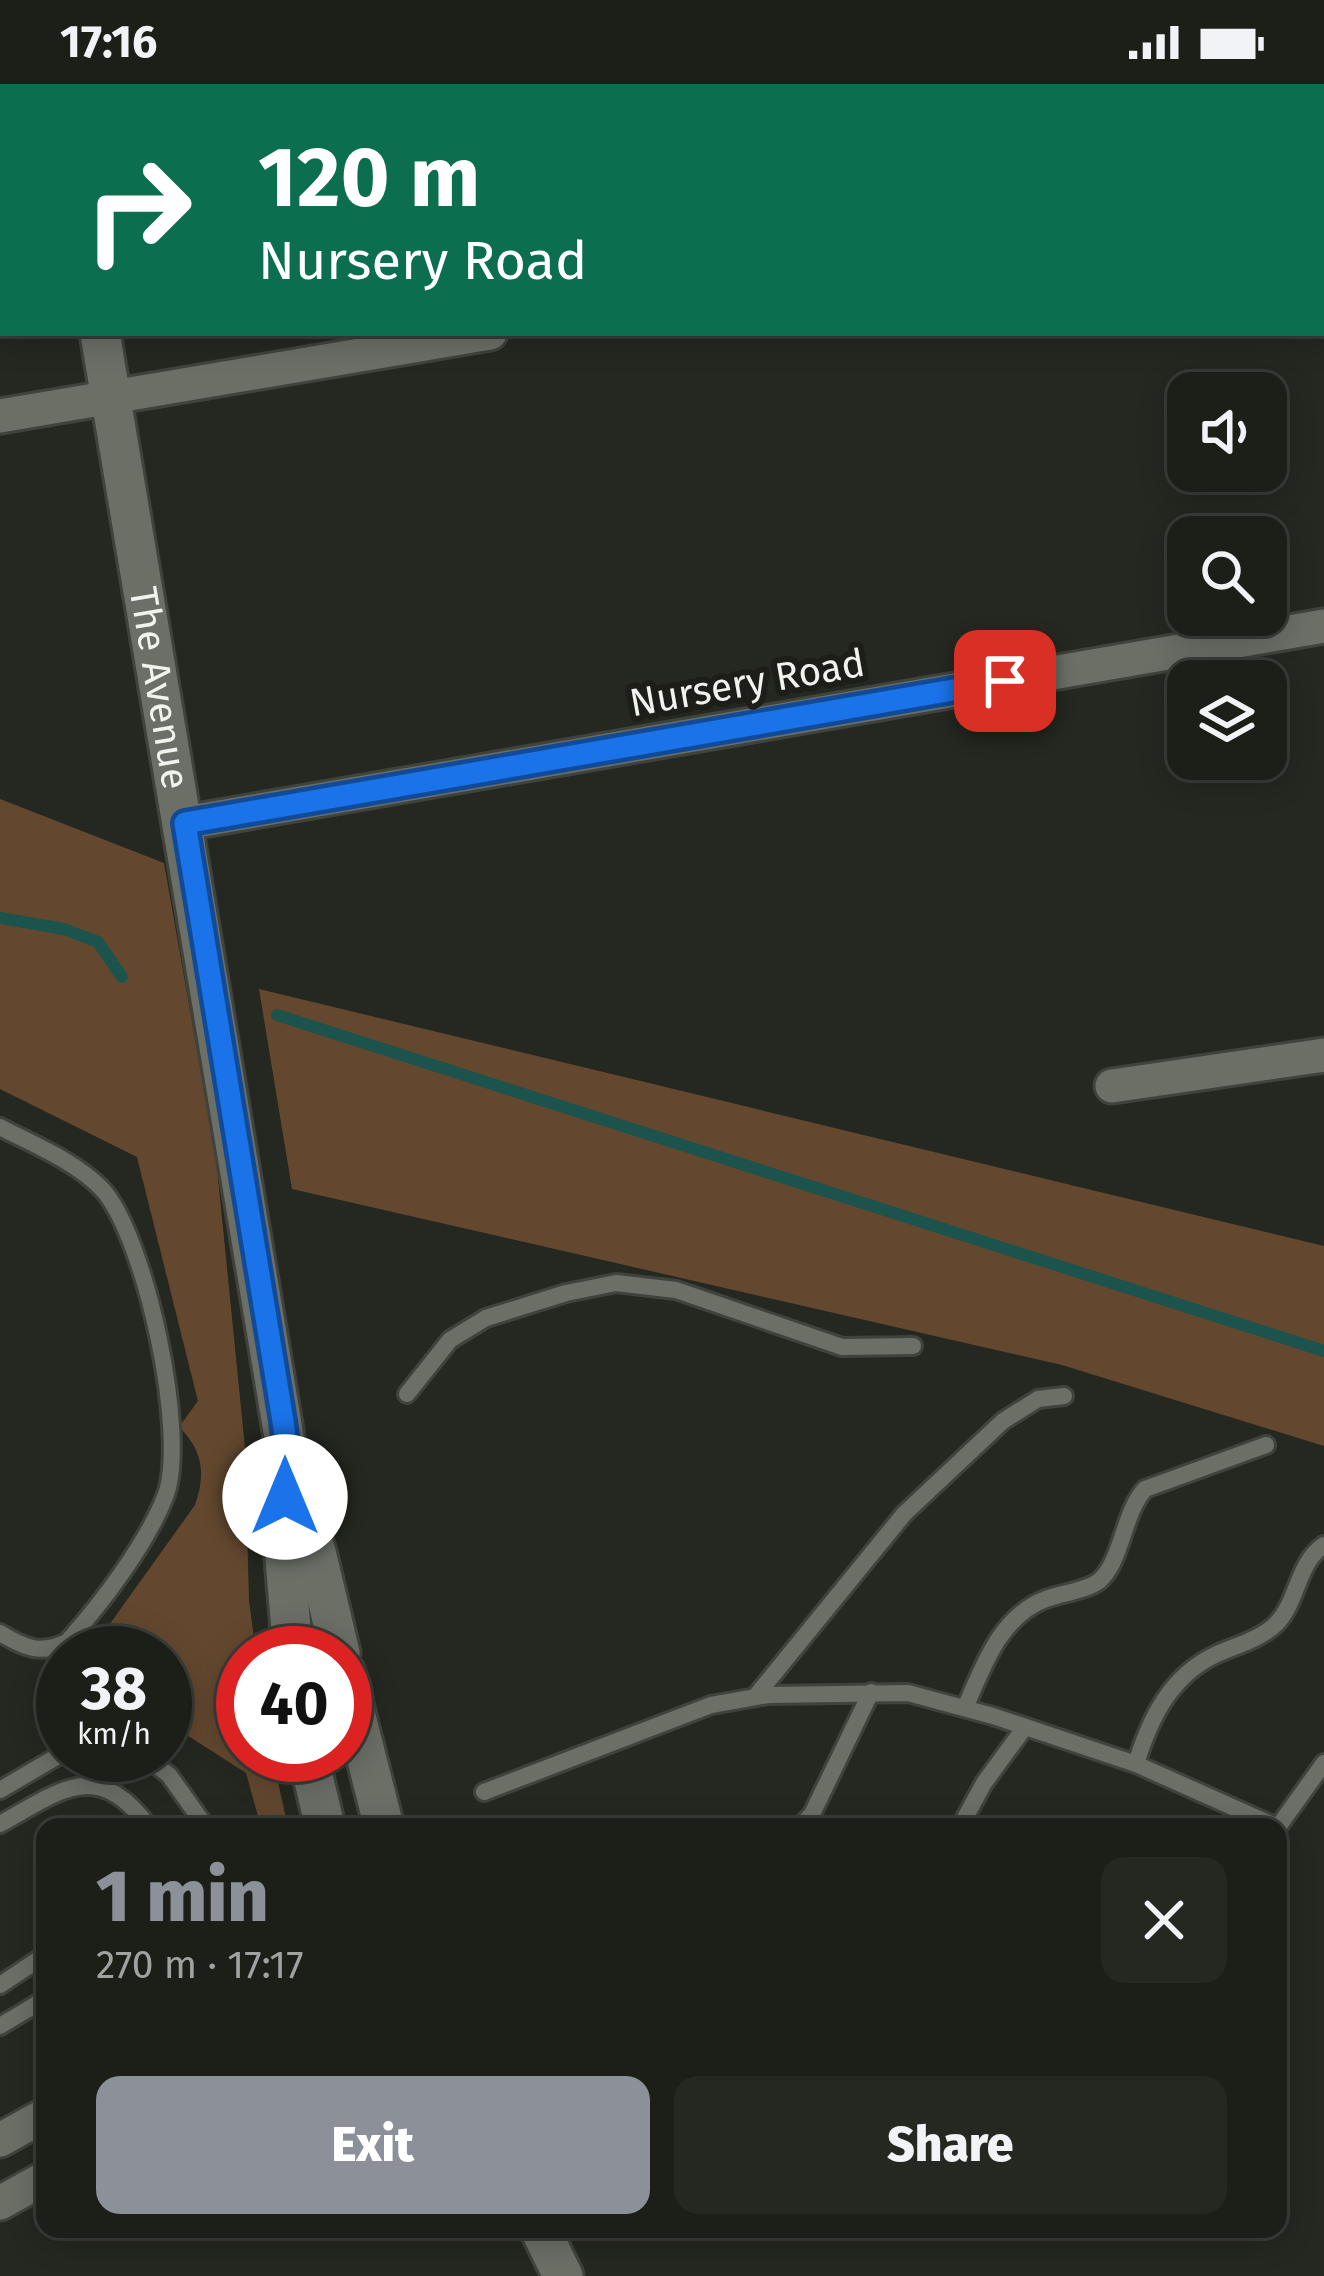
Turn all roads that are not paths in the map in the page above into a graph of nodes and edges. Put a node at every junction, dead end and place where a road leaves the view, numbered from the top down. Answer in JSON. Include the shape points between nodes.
{"nodes":[{"id":1,"x":101,"y":336,"type":"edge"},
{"id":2,"x":473,"y":336,"type":"edge"},
{"id":3,"x":111,"y":398,"type":"junction"},
{"id":4,"x":0,"y":416,"type":"edge"},
{"id":5,"x":1324,"y":626,"type":"edge"},
{"id":6,"x":185,"y":823,"type":"junction"},
{"id":7,"x":1324,"y":1055,"type":"edge"},
{"id":8,"x":1112,"y":1086,"type":"dead end"},
{"id":9,"x":0,"y":1126,"type":"edge"},
{"id":10,"x":914,"y":1346,"type":"dead end"},
{"id":11,"x":407,"y":1394,"type":"dead end"},
{"id":12,"x":1064,"y":1396,"type":"dead end"},
{"id":13,"x":1266,"y":1445,"type":"dead end"},
{"id":14,"x":289,"y":1467,"type":"junction"},
{"id":15,"x":1324,"y":1545,"type":"edge"},
{"id":16,"x":291,"y":1626,"type":"edge"},
{"id":17,"x":334,"y":1626,"type":"edge"},
{"id":18,"x":0,"y":1634,"type":"edge"},
{"id":19,"x":871,"y":1692,"type":"junction"},
{"id":20,"x":755,"y":1696,"type":"junction"},
{"id":21,"x":965,"y":1708,"type":"junction"},
{"id":22,"x":1025,"y":1726,"type":"junction"},
{"id":23,"x":1324,"y":1763,"type":"edge"},
{"id":24,"x":1136,"y":1764,"type":"junction"},
{"id":25,"x":36,"y":1769,"type":"edge"},
{"id":26,"x":372,"y":1780,"type":"edge"},
{"id":27,"x":174,"y":1782,"type":"edge"},
{"id":28,"x":315,"y":1782,"type":"edge"},
{"id":29,"x":0,"y":1790,"type":"edge"},
{"id":30,"x":484,"y":1792,"type":"dead end"},
{"id":31,"x":140,"y":1818,"type":"edge"},
{"id":32,"x":200,"y":1818,"type":"edge"},
{"id":33,"x":324,"y":1818,"type":"edge"},
{"id":34,"x":382,"y":1818,"type":"edge"},
{"id":35,"x":808,"y":1818,"type":"edge"},
{"id":36,"x":965,"y":1818,"type":"edge"},
{"id":37,"x":1258,"y":1818,"type":"edge"},
{"id":38,"x":1284,"y":1818,"type":"edge"},
{"id":39,"x":0,"y":1824,"type":"edge"},
{"id":40,"x":1287,"y":1832,"type":"edge"},
{"id":41,"x":1296,"y":1836,"type":"dead end"},
{"id":42,"x":36,"y":1961,"type":"edge"},
{"id":43,"x":0,"y":1985,"type":"edge"},
{"id":44,"x":36,"y":2004,"type":"edge"},
{"id":45,"x":0,"y":2026,"type":"edge"},
{"id":46,"x":36,"y":2120,"type":"edge"},
{"id":47,"x":0,"y":2140,"type":"edge"},
{"id":48,"x":36,"y":2183,"type":"edge"},
{"id":49,"x":0,"y":2203,"type":"edge"}],
"edges":[{"from":1,"to":3,"type":"street","name":"The Avenue"},
{"from":2,"to":3,"type":"street"},
{"from":3,"to":4,"type":"street"},
{"from":3,"to":6,"type":"street","name":"The Avenue"},
{"from":5,"to":6,"type":"street","name":"Nursery Road"},
{"from":6,"to":14,"type":"street","name":"The Avenue"},
{"from":7,"to":8,"type":"street"},
{"from":9,"to":18,"type":"lane","via":[[103,1190],[130,1232],[151,1305],[172,1461],[146,1533],[68,1642],[37,1651]]},
{"from":10,"to":11,"type":"lane","via":[[842,1347],[676,1290],[616,1283],[486,1318],[450,1340]]},
{"from":12,"to":20,"type":"lane","via":[[1037,1399],[1003,1420],[904,1514]]},
{"from":13,"to":21,"type":"lane","via":[[1145,1490],[1098,1581],[1029,1606],[993,1644]]},
{"from":14,"to":16,"type":"street","name":"The Avenue"},
{"from":14,"to":17,"type":"street","name":"The Avenue"},
{"from":15,"to":24,"type":"lane","via":[[1309,1559],[1281,1620],[1191,1667],[1149,1720]]},
{"from":19,"to":20,"type":"lane"},
{"from":19,"to":21,"type":"lane"},
{"from":19,"to":35,"type":"lane"},
{"from":20,"to":30,"type":"lane","via":[[711,1705]]},
{"from":21,"to":22,"type":"lane"},
{"from":22,"to":24,"type":"lane"},
{"from":22,"to":36,"type":"lane"},
{"from":23,"to":38,"type":"lane"},
{"from":24,"to":37,"type":"lane"},
{"from":25,"to":29,"type":"lane"},
{"from":26,"to":34,"type":"street"},
{"from":27,"to":32,"type":"lane"},
{"from":28,"to":33,"type":"street"},
{"from":31,"to":39,"type":"lane","via":[[118,1796],[69,1785]]},
{"from":40,"to":41,"type":"lane"},
{"from":42,"to":43,"type":"lane"},
{"from":44,"to":45,"type":"lane"},
{"from":46,"to":47,"type":"street"},
{"from":48,"to":49,"type":"street"}]}
